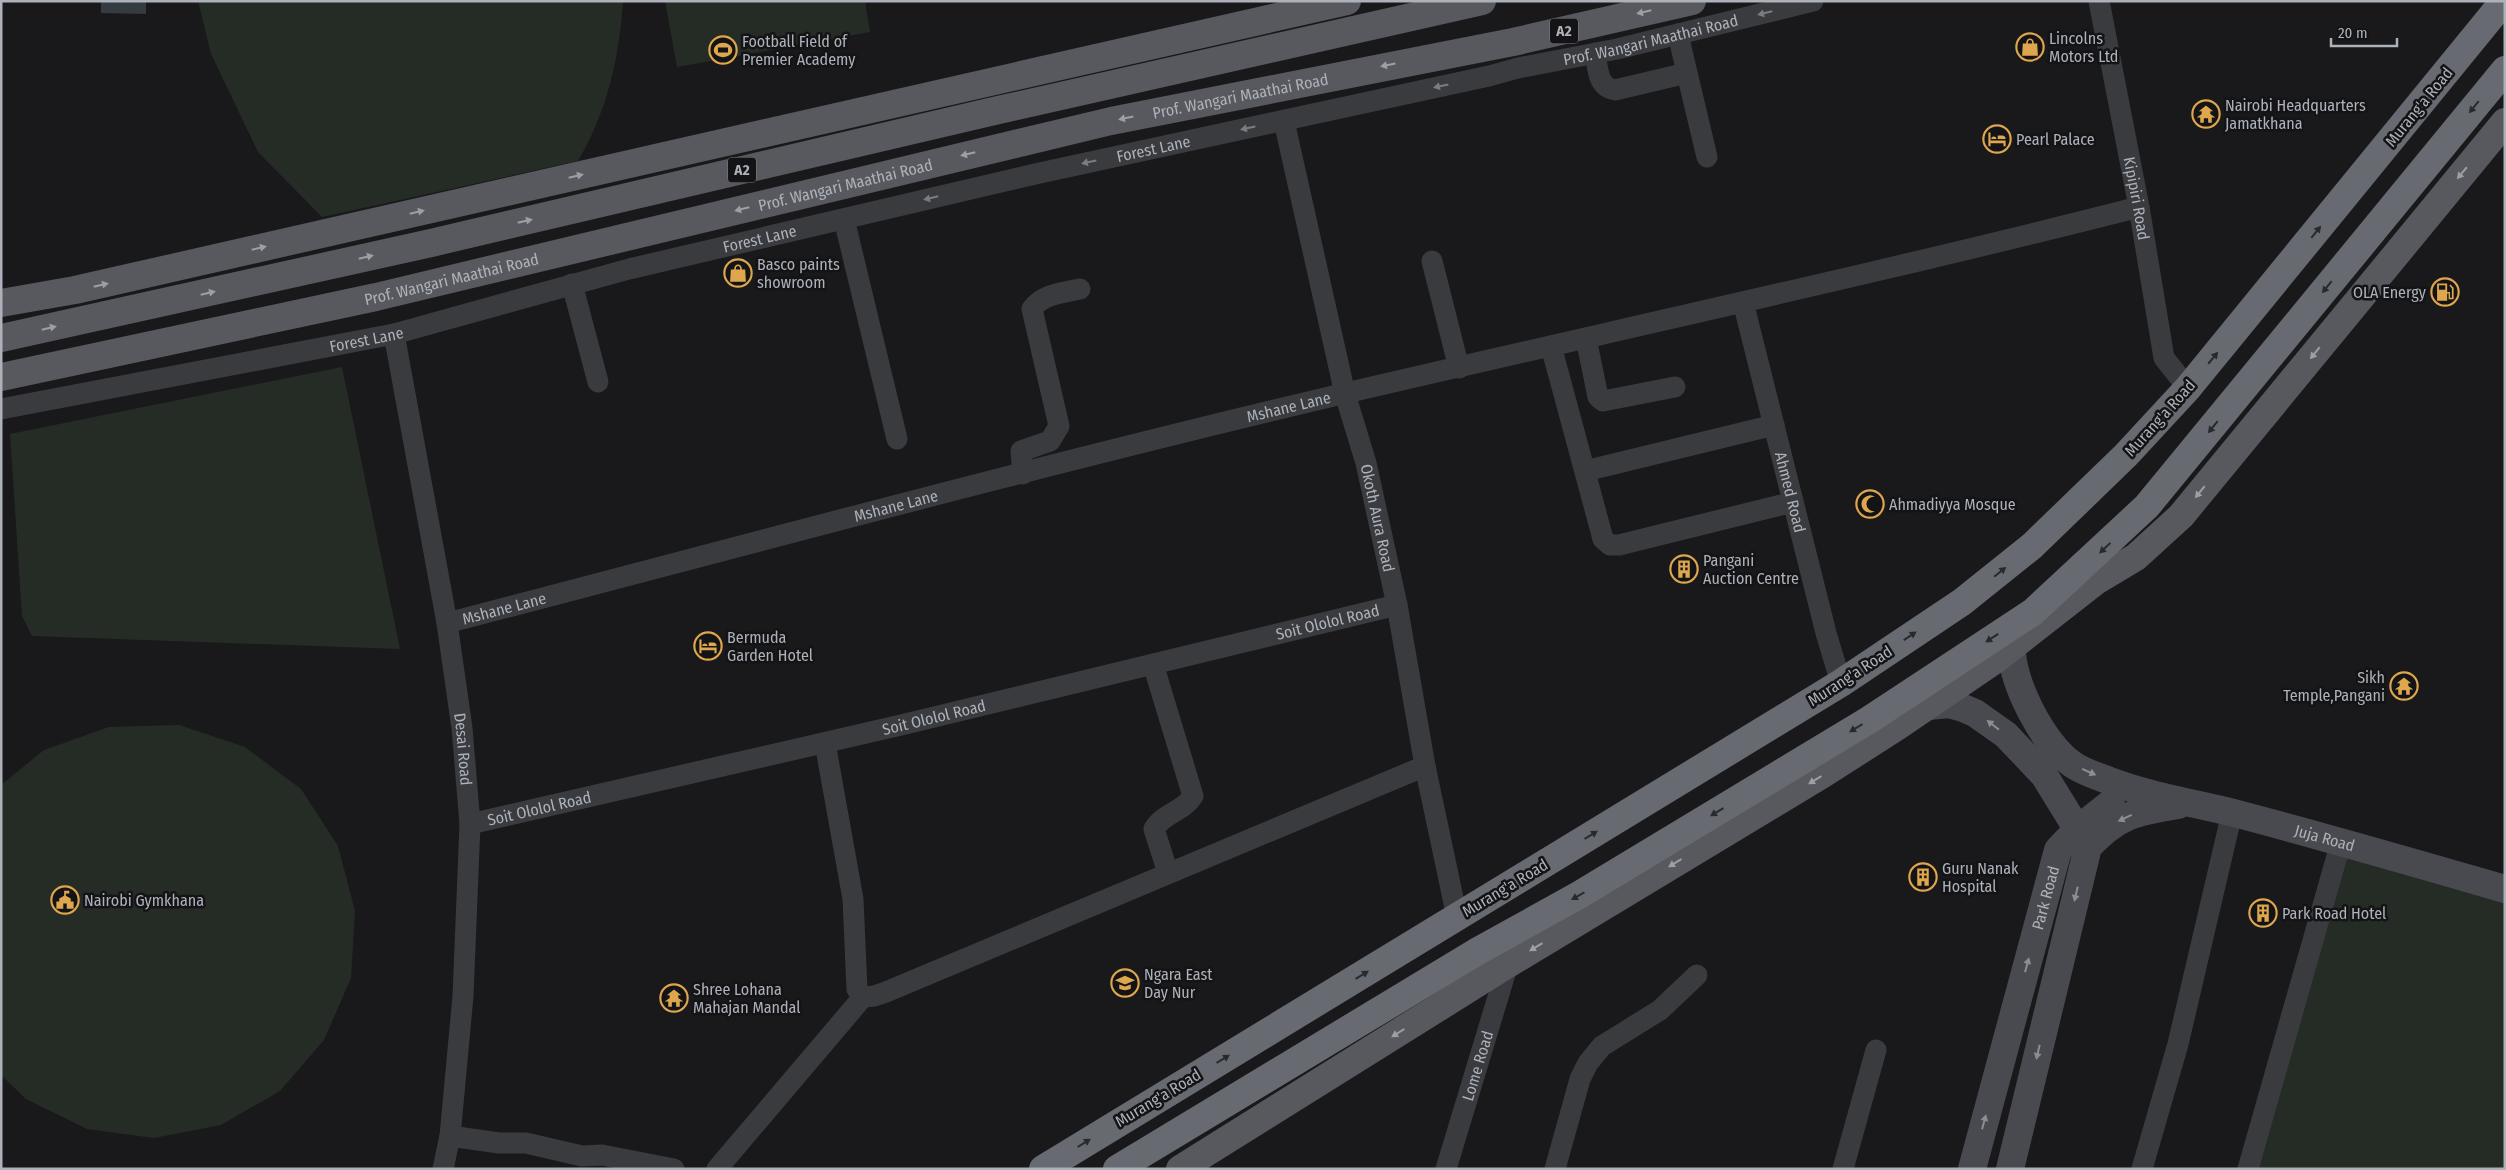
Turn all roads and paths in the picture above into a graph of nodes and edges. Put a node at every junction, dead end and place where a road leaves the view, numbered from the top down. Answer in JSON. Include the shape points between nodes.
{"nodes":[{"id":1,"x":1347,"y":1,"type":"edge"},
{"id":2,"x":1482,"y":1,"type":"edge"},
{"id":3,"x":1615,"y":1,"type":"edge"},
{"id":4,"x":1692,"y":1,"type":"edge"},
{"id":5,"x":1813,"y":1,"type":"edge"},
{"id":6,"x":2099,"y":1,"type":"edge"},
{"id":7,"x":2504,"y":1,"type":"edge"},
{"id":8,"x":1678,"y":34,"type":"junction"},
{"id":9,"x":1595,"y":53,"type":"junction"},
{"id":10,"x":1436,"y":56,"type":"junction"},
{"id":11,"x":1518,"y":68,"type":"joint"},
{"id":12,"x":2505,"y":70,"type":"edge"},
{"id":13,"x":1687,"y":73,"type":"junction"},
{"id":14,"x":1284,"y":120,"type":"junction"},
{"id":15,"x":2505,"y":122,"type":"edge"},
{"id":16,"x":1707,"y":158,"type":"dead end"},
{"id":17,"x":2139,"y":207,"type":"junction"},
{"id":18,"x":844,"y":219,"type":"junction"},
{"id":19,"x":1432,"y":261,"type":"dead end"},
{"id":20,"x":572,"y":284,"type":"junction"},
{"id":21,"x":1080,"y":289,"type":"dead end"},
{"id":22,"x":1743,"y":302,"type":"junction"},
{"id":23,"x":1,"y":303,"type":"edge"},
{"id":24,"x":394,"y":334,"type":"junction"},
{"id":25,"x":1,"y":338,"type":"edge"},
{"id":26,"x":1586,"y":338,"type":"junction"},
{"id":27,"x":1551,"y":346,"type":"junction"},
{"id":28,"x":1459,"y":368,"type":"junction"},
{"id":29,"x":1,"y":377,"type":"edge"},
{"id":30,"x":598,"y":382,"type":"dead end"},
{"id":31,"x":1675,"y":387,"type":"dead end"},
{"id":32,"x":2188,"y":388,"type":"junction"},
{"id":33,"x":1345,"y":394,"type":"junction"},
{"id":34,"x":1,"y":409,"type":"edge"},
{"id":35,"x":1774,"y":425,"type":"junction"},
{"id":36,"x":897,"y":439,"type":"dead end"},
{"id":37,"x":1585,"y":471,"type":"junction"},
{"id":38,"x":1023,"y":474,"type":"junction"},
{"id":39,"x":1793,"y":502,"type":"junction"},
{"id":40,"x":1397,"y":605,"type":"junction"},
{"id":41,"x":2052,"y":607,"type":"junction"},
{"id":42,"x":447,"y":623,"type":"junction"},
{"id":43,"x":2012,"y":646,"type":"junction"},
{"id":44,"x":1153,"y":664,"type":"junction"},
{"id":45,"x":1841,"y":683,"type":"junction"},
{"id":46,"x":1929,"y":706,"type":"junction"},
{"id":47,"x":825,"y":743,"type":"junction"},
{"id":48,"x":1424,"y":766,"type":"junction"},
{"id":49,"x":2143,"y":792,"type":"junction"},
{"id":50,"x":2189,"y":803,"type":"junction"},
{"id":51,"x":2232,"y":813,"type":"junction"},
{"id":52,"x":470,"y":824,"type":"junction"},
{"id":53,"x":2082,"y":838,"type":"junction"},
{"id":54,"x":2341,"y":842,"type":"junction"},
{"id":55,"x":1168,"y":873,"type":"junction"},
{"id":56,"x":2505,"y":889,"type":"edge"},
{"id":57,"x":1457,"y":917,"type":"junction"},
{"id":58,"x":1508,"y":964,"type":"junction"},
{"id":59,"x":1697,"y":975,"type":"dead end"},
{"id":60,"x":863,"y":997,"type":"junction"},
{"id":61,"x":1876,"y":1050,"type":"dead end"},
{"id":62,"x":450,"y":1136,"type":"junction"},
{"id":63,"x":443,"y":1169,"type":"edge"},
{"id":64,"x":674,"y":1169,"type":"edge"},
{"id":65,"x":716,"y":1169,"type":"edge"},
{"id":66,"x":1043,"y":1169,"type":"edge"},
{"id":67,"x":1117,"y":1169,"type":"edge"},
{"id":68,"x":1180,"y":1169,"type":"edge"},
{"id":69,"x":1446,"y":1169,"type":"edge"},
{"id":70,"x":1555,"y":1169,"type":"edge"},
{"id":71,"x":1843,"y":1169,"type":"edge"},
{"id":72,"x":1972,"y":1169,"type":"edge"},
{"id":73,"x":2010,"y":1169,"type":"edge"},
{"id":74,"x":2142,"y":1169,"type":"edge"},
{"id":75,"x":2248,"y":1169,"type":"edge"}],
"edges":[{"from":23,"to":1,"type":"main road","one_way":true,"via":[[74,290]]},
{"from":25,"to":2,"type":"main road","number":"A2","one_way":true,"via":[[431,243]]},
{"from":3,"to":10,"type":"main road"},
{"from":4,"to":10,"type":"main road","name":"Prof. Wangari Maathai Road","number":"A2","one_way":true},
{"from":5,"to":8,"type":"street","name":"Prof. Wangari Maathai Road","one_way":true},
{"from":6,"to":17,"type":"street","name":"Kipipiri Road"},
{"from":32,"to":7,"type":"highway","name":"Murang'a Road","one_way":true},
{"from":8,"to":9,"type":"street","name":"Prof. Wangari Maathai Road"},
{"from":8,"to":13,"type":"street"},
{"from":9,"to":11,"type":"street","name":"Prof. Wangari Maathai Road"},
{"from":9,"to":13,"type":"street","via":[[1606,89],[1615,90]]},
{"from":10,"to":29,"type":"main road","name":"Prof. Wangari Maathai Road","number":"A2","one_way":true,"via":[[1111,121],[376,297]]},
{"from":11,"to":14,"type":"street","name":"Forest Lane","one_way":true},
{"from":12,"to":41,"type":"highway","one_way":true,"via":[[2147,506]]},
{"from":13,"to":16,"type":"street"},
{"from":14,"to":18,"type":"street","name":"Forest Lane","one_way":true},
{"from":14,"to":33,"type":"street","name":"Okoth Aura Road"},
{"from":15,"to":41,"type":"main road","one_way":true,"via":[[2180,516],[2136,557]]},
{"from":17,"to":22,"type":"street","name":"Mshane Lane"},
{"from":17,"to":32,"type":"street","name":"Kipipiri Road","via":[[2164,358]]},
{"from":18,"to":20,"type":"street","name":"Forest Lane"},
{"from":18,"to":36,"type":"street"},
{"from":19,"to":28,"type":"street"},
{"from":20,"to":24,"type":"street","name":"Forest Lane"},
{"from":20,"to":30,"type":"street"},
{"from":21,"to":38,"type":"street","via":[[1047,296],[1038,300],[1032,309],[1058,426],[1050,441],[1021,451]]},
{"from":22,"to":26,"type":"street","name":"Mshane Lane"},
{"from":22,"to":35,"type":"street","name":"Ahmed Road"},
{"from":24,"to":34,"type":"street","name":"Forest Lane"},
{"from":24,"to":42,"type":"street","name":"Desai Road"},
{"from":26,"to":27,"type":"street","name":"Mshane Lane"},
{"from":26,"to":31,"type":"street","via":[[1598,397],[1603,401]]},
{"from":27,"to":28,"type":"street","name":"Mshane Lane"},
{"from":27,"to":37,"type":"street"},
{"from":28,"to":33,"type":"street","name":"Mshane Lane"},
{"from":45,"to":32,"type":"highway","name":"Murang'a Road","one_way":true,"via":[[1962,602],[2032,546],[2126,455]]},
{"from":33,"to":38,"type":"street","name":"Mshane Lane"},
{"from":33,"to":40,"type":"street","name":"Okoth Aura Road","via":[[1366,463]]},
{"from":35,"to":37,"type":"street"},
{"from":35,"to":39,"type":"street","name":"Ahmed Road"},
{"from":37,"to":39,"type":"street","via":[[1603,539],[1610,545]]},
{"from":38,"to":42,"type":"street","name":"Mshane Lane"},
{"from":39,"to":45,"type":"street","name":"Ahmed Road"},
{"from":40,"to":44,"type":"street","name":"Soit Ololol Road"},
{"from":40,"to":48,"type":"street","name":"Okoth Aura Road"},
{"from":41,"to":43,"type":"main road"},
{"from":41,"to":67,"type":"highway","one_way":true,"via":[[2033,612],[1869,720],[1579,895],[1478,950]]},
{"from":42,"to":52,"type":"street","name":"Desai Road","via":[[462,728]]},
{"from":43,"to":46,"type":"main road"},
{"from":43,"to":49,"type":"main road","name":"Juja Road","one_way":true,"via":[[2012,663],[2017,677],[2036,722],[2050,744],[2078,767]]},
{"from":44,"to":47,"type":"street","name":"Soit Ololol Road"},
{"from":44,"to":55,"type":"street","via":[[1193,796],[1188,805],[1158,822],[1154,829]]},
{"from":57,"to":45,"type":"highway","name":"Murang'a Road","one_way":true},
{"from":53,"to":46,"type":"main road","one_way":true,"via":[[2044,775],[2006,735],[1964,708],[1949,704]]},
{"from":46,"to":58,"type":"main road","one_way":true,"via":[[1823,774]]},
{"from":47,"to":52,"type":"street","name":"Soit Ololol Road"},
{"from":47,"to":60,"type":"street","via":[[853,899],[857,989]]},
{"from":48,"to":55,"type":"street"},
{"from":48,"to":57,"type":"street","name":"Okoth Aura Road"},
{"from":49,"to":50,"type":"main road","name":"Juja Road"},
{"from":49,"to":53,"type":"main road","name":"Juja Road","via":[[2108,805]]},
{"from":50,"to":51,"type":"main road","name":"Juja Road"},
{"from":50,"to":53,"type":"main road","one_way":true,"via":[[2147,810]]},
{"from":51,"to":54,"type":"main road","name":"Juja Road"},
{"from":51,"to":74,"type":"street","via":[[2178,1044]]},
{"from":52,"to":62,"type":"street","name":"Desai Road","via":[[463,996]]},
{"from":72,"to":53,"type":"main road","name":"Park Road","one_way":true,"via":[[2058,850]]},
{"from":53,"to":73,"type":"main road","name":"Park Road","one_way":true},
{"from":54,"to":56,"type":"main road","name":"Juja Road"},
{"from":54,"to":75,"type":"street"},
{"from":55,"to":60,"type":"street","via":[[886,992]]},
{"from":66,"to":57,"type":"highway","name":"Murang'a Road","one_way":true},
{"from":58,"to":68,"type":"main road","one_way":true},
{"from":58,"to":69,"type":"street","name":"Lome Road"},
{"from":59,"to":70,"type":"street","via":[[1660,1010],[1602,1046],[1588,1063],[1580,1079]]},
{"from":60,"to":65,"type":"street"},
{"from":61,"to":71,"type":"street"},
{"from":62,"to":63,"type":"street","name":"Desai Road"},
{"from":62,"to":64,"type":"street","via":[[526,1143],[582,1156],[602,1155]]}]}
